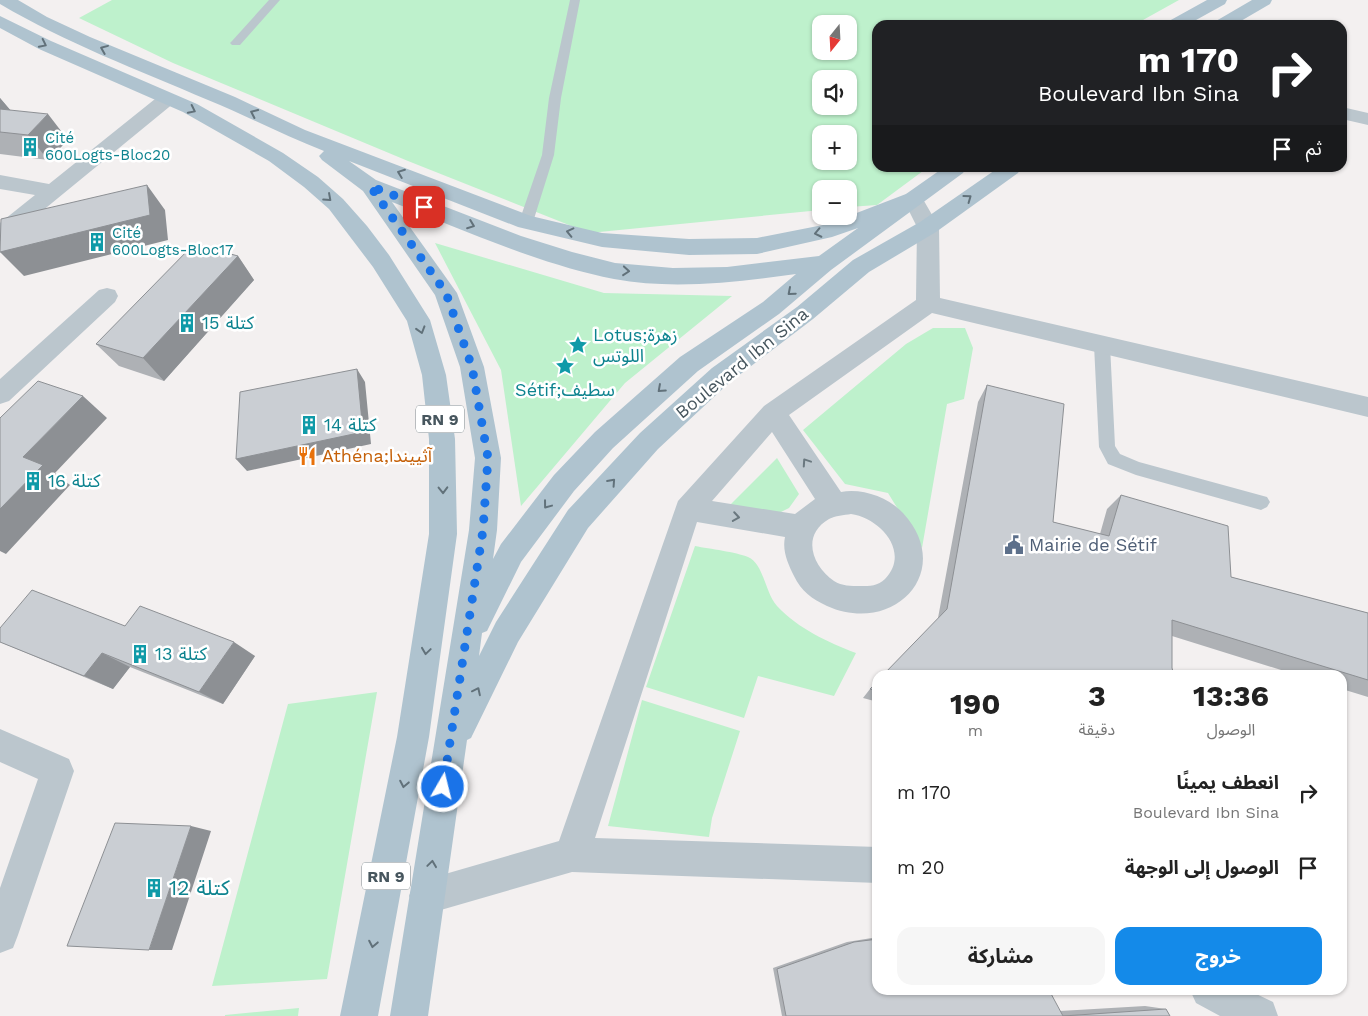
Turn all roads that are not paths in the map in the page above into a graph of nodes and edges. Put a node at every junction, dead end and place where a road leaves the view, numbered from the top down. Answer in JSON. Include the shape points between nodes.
{"nodes":[{"id":1,"x":6,"y":0,"type":"edge"},
{"id":2,"x":275,"y":0,"type":"edge"},
{"id":3,"x":575,"y":0,"type":"edge"},
{"id":4,"x":1219,"y":0,"type":"edge"},
{"id":5,"x":1264,"y":0,"type":"edge"},
{"id":6,"x":1184,"y":20,"type":"edge"},
{"id":7,"x":1230,"y":20,"type":"edge"},
{"id":8,"x":0,"y":21,"type":"edge"},
{"id":9,"x":236,"y":43,"type":"dead end"},
{"id":10,"x":167,"y":98,"type":"junction"},
{"id":11,"x":1347,"y":114,"type":"edge"},
{"id":12,"x":1368,"y":119,"type":"edge"},
{"id":13,"x":298,"y":134,"type":"junction"},
{"id":14,"x":276,"y":157,"type":"junction"},
{"id":15,"x":950,"y":172,"type":"edge"},
{"id":16,"x":1005,"y":172,"type":"edge"},
{"id":17,"x":0,"y":182,"type":"edge"},
{"id":18,"x":370,"y":186,"type":"junction"},
{"id":19,"x":53,"y":191,"type":"junction"},
{"id":20,"x":913,"y":198,"type":"junction"},
{"id":21,"x":526,"y":222,"type":"junction"},
{"id":22,"x":928,"y":227,"type":"junction"},
{"id":23,"x":0,"y":234,"type":"edge"},
{"id":24,"x":823,"y":264,"type":"junction"},
{"id":25,"x":107,"y":296,"type":"dead end"},
{"id":26,"x":928,"y":304,"type":"junction"},
{"id":27,"x":1102,"y":345,"type":"junction"},
{"id":28,"x":0,"y":394,"type":"edge"},
{"id":29,"x":1368,"y":407,"type":"edge"},
{"id":30,"x":773,"y":412,"type":"junction"},
{"id":31,"x":1261,"y":502,"type":"dead end"},
{"id":32,"x":833,"y":503,"type":"junction"},
{"id":33,"x":688,"y":509,"type":"junction"},
{"id":34,"x":801,"y":528,"type":"junction"},
{"id":35,"x":465,"y":643,"type":"junction"},
{"id":36,"x":413,"y":736,"type":"junction"},
{"id":37,"x":0,"y":745,"type":"edge"},
{"id":38,"x":448,"y":751,"type":"junction"},
{"id":39,"x":572,"y":855,"type":"junction"},
{"id":40,"x":872,"y":865,"type":"edge"},
{"id":41,"x":427,"y":896,"type":"junction"},
{"id":42,"x":0,"y":935,"type":"edge"},
{"id":43,"x":1218,"y":995,"type":"edge"},
{"id":44,"x":359,"y":1016,"type":"edge"},
{"id":45,"x":410,"y":1016,"type":"edge"},
{"id":46,"x":1259,"y":1016,"type":"edge"}],
"edges":[{"from":13,"to":1,"type":"main road","one_way":true,"via":[[84,41]]},
{"from":2,"to":9,"type":"lane"},
{"from":3,"to":21,"type":"lane","via":[[555,98],[548,155]]},
{"from":4,"to":6,"type":"main road"},
{"from":5,"to":7,"type":"main road"},
{"from":8,"to":10,"type":"main road","one_way":true,"via":[[44,45]]},
{"from":10,"to":14,"type":"main road","one_way":true},
{"from":10,"to":19,"type":"street"},
{"from":11,"to":12,"type":"street"},
{"from":13,"to":18,"type":"main road"},
{"from":21,"to":13,"type":"main road","one_way":true},
{"from":14,"to":18,"type":"main road","name":"Boulevard Ibn Sina"},
{"from":14,"to":36,"type":"main road","number":"RN 9","one_way":true,"via":[[336,204],[381,261],[418,320],[434,375],[442,439],[443,534]]},
{"from":15,"to":20,"type":"main road","name":"Boulevard Ibn Sina"},
{"from":22,"to":16,"type":"main road","one_way":true},
{"from":17,"to":19,"type":"street"},
{"from":18,"to":24,"type":"main road","name":"Boulevard Ibn Sina","one_way":true,"via":[[513,241],[615,270],[673,276],[727,275]]},
{"from":18,"to":35,"type":"main road","number":"RN 9","via":[[446,293],[472,367],[488,458],[483,530]]},
{"from":19,"to":23,"type":"street"},
{"from":20,"to":21,"type":"main road","one_way":true,"via":[[832,230],[757,246],[690,247],[602,240]]},
{"from":20,"to":22,"type":"street"},
{"from":20,"to":24,"type":"main road","name":"Boulevard Ibn Sina"},
{"from":22,"to":24,"type":"main road","name":"Boulevard Ibn Sina"},
{"from":22,"to":26,"type":"street"},
{"from":38,"to":22,"type":"main road","name":"Boulevard Ibn Sina","one_way":true,"via":[[506,632],[578,519],[642,448],[721,375],[805,313],[861,266]]},
{"from":24,"to":35,"type":"main road","name":"Boulevard Ibn Sina","one_way":true,"via":[[771,308],[689,364],[604,440],[564,483],[511,553]]},
{"from":25,"to":28,"type":"street"},
{"from":26,"to":27,"type":"street"},
{"from":26,"to":30,"type":"street"},
{"from":27,"to":29,"type":"street"},
{"from":27,"to":31,"type":"lane","via":[[1106,447],[1114,459]]},
{"from":32,"to":30,"type":"street","one_way":true},
{"from":30,"to":33,"type":"street"},
{"from":32,"to":34,"type":"street","via":[[809,516]]},
{"from":32,"to":34,"type":"street","via":[[869,505],[886,514],[899,528],[908,543],[910,560],[906,576],[895,589],[879,598],[860,602],[822,590],[808,576],[800,560],[797,544]]},
{"from":33,"to":34,"type":"street","one_way":true},
{"from":33,"to":39,"type":"street"},
{"from":35,"to":36,"type":"main road","name":"Boulevard Ibn Sina"},
{"from":35,"to":38,"type":"main road","number":"RN 9"},
{"from":36,"to":44,"type":"main road","number":"RN 9","one_way":true},
{"from":37,"to":42,"type":"street","via":[[57,771]]},
{"from":41,"to":38,"type":"main road","number":"RN 9","one_way":true},
{"from":39,"to":40,"type":"street"},
{"from":39,"to":41,"type":"street"},
{"from":41,"to":45,"type":"main road","number":"RN 9"},
{"from":43,"to":46,"type":"street"}]}
